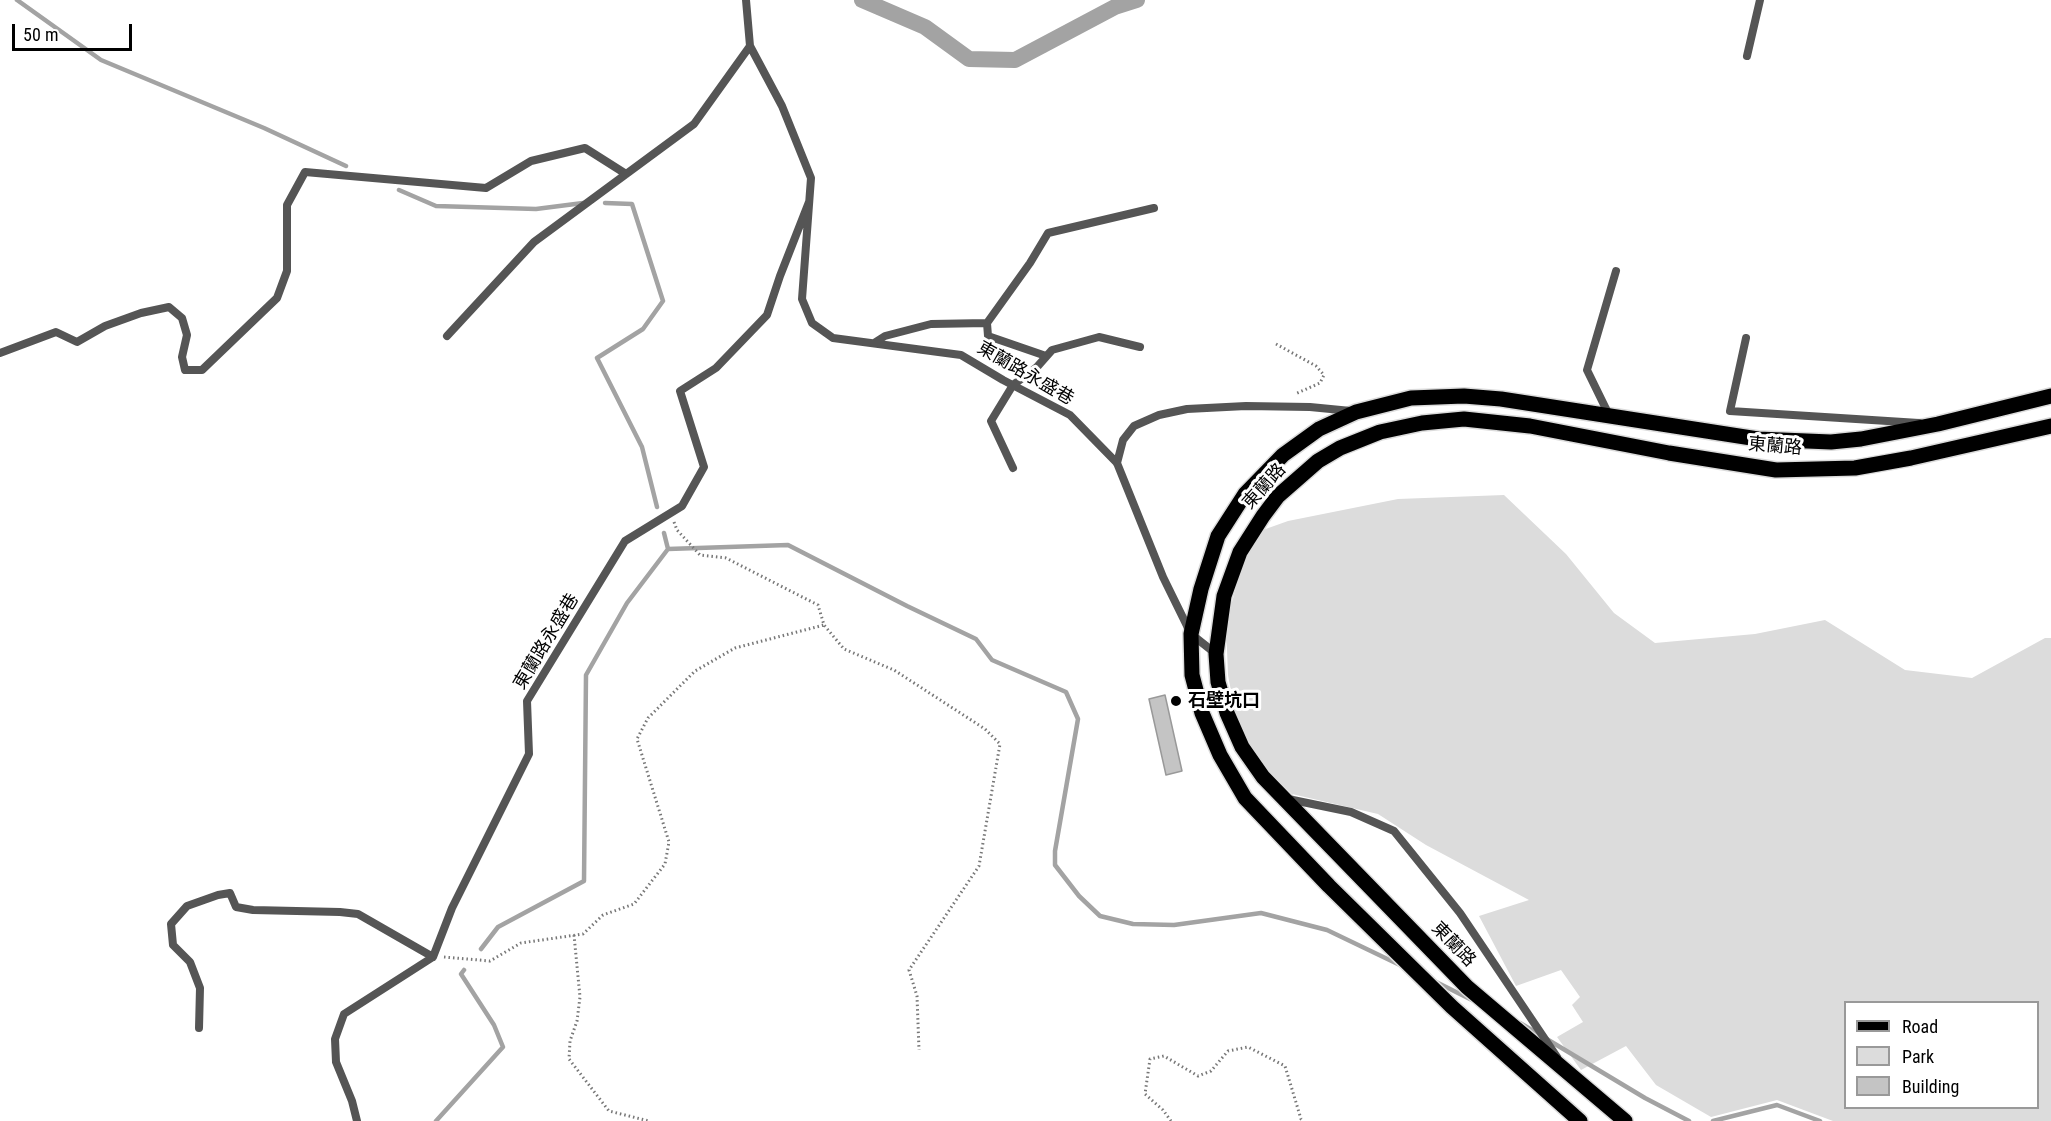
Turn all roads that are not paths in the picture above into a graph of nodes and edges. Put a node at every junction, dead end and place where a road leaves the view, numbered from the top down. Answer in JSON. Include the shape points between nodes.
{"nodes":[{"id":1,"x":746,"y":0,"type":"edge"},
{"id":2,"x":1760,"y":0,"type":"edge"},
{"id":3,"x":750,"y":46,"type":"junction"},
{"id":4,"x":1747,"y":56,"type":"dead end"},
{"id":5,"x":626,"y":174,"type":"junction"},
{"id":6,"x":809,"y":201,"type":"junction"},
{"id":7,"x":1154,"y":208,"type":"dead end"},
{"id":8,"x":1616,"y":271,"type":"dead end"},
{"id":9,"x":987,"y":323,"type":"junction"},
{"id":10,"x":447,"y":336,"type":"dead end"},
{"id":11,"x":1746,"y":338,"type":"dead end"},
{"id":12,"x":874,"y":344,"type":"junction"},
{"id":13,"x":1140,"y":347,"type":"dead end"},
{"id":14,"x":0,"y":353,"type":"edge"},
{"id":15,"x":1047,"y":356,"type":"junction"},
{"id":16,"x":1013,"y":385,"type":"junction"},
{"id":17,"x":2051,"y":396,"type":"edge"},
{"id":18,"x":1356,"y":412,"type":"junction"},
{"id":19,"x":1610,"y":417,"type":"junction"},
{"id":20,"x":1938,"y":424,"type":"junction"},
{"id":21,"x":2051,"y":426,"type":"edge"},
{"id":22,"x":1117,"y":463,"type":"junction"},
{"id":23,"x":1013,"y":468,"type":"dead end"},
{"id":24,"x":1191,"y":634,"type":"junction"},
{"id":25,"x":1216,"y":654,"type":"junction"},
{"id":26,"x":1284,"y":799,"type":"junction"},
{"id":27,"x":433,"y":957,"type":"junction"},
{"id":28,"x":199,"y":1028,"type":"dead end"},
{"id":29,"x":1567,"y":1071,"type":"junction"},
{"id":30,"x":357,"y":1121,"type":"edge"},
{"id":31,"x":1580,"y":1121,"type":"edge"},
{"id":32,"x":1624,"y":1121,"type":"edge"}],
"edges":[{"from":1,"to":3,"type":"lane","name":"東蘭路永盛巷"},
{"from":2,"to":4,"type":"lane"},
{"from":3,"to":5,"type":"lane","via":[[694,124]]},
{"from":3,"to":6,"type":"lane","name":"東蘭路永盛巷","via":[[782,106],[811,178]]},
{"from":5,"to":10,"type":"lane","via":[[534,242]]},
{"from":5,"to":14,"type":"lane","via":[[585,148],[531,161],[486,188],[305,172],[287,205],[287,271],[278,298],[202,370],[185,370],[182,357],[187,335],[182,318],[169,307],[105,326],[77,342],[56,332]]},
{"from":6,"to":12,"type":"lane","name":"東蘭路永盛巷","via":[[802,299],[812,323],[833,338]]},
{"from":6,"to":27,"type":"lane","name":"東蘭路永盛巷","via":[[767,315],[717,368],[680,391],[704,467],[682,506],[625,541],[527,701],[529,754],[452,908]]},
{"from":7,"to":9,"type":"lane","via":[[1048,233]]},
{"from":8,"to":19,"type":"lane","via":[[1587,370]]},
{"from":9,"to":12,"type":"lane","via":[[931,324],[885,336]]},
{"from":9,"to":15,"type":"lane","via":[[988,336]]},
{"from":11,"to":20,"type":"lane","via":[[1730,411]]},
{"from":12,"to":16,"type":"lane","name":"東蘭路永盛巷","via":[[962,355]]},
{"from":13,"to":15,"type":"lane","via":[[1099,337],[1052,350]]},
{"from":15,"to":16,"type":"lane"},
{"from":16,"to":22,"type":"lane","name":"東蘭路永盛巷","via":[[1070,416]]},
{"from":16,"to":23,"type":"lane","via":[[991,421]]},
{"from":17,"to":20,"type":"main road","name":"東蘭路"},
{"from":18,"to":19,"type":"main road","name":"東蘭路","via":[[1411,398],[1464,396]]},
{"from":18,"to":22,"type":"lane","name":"東蘭路","via":[[1310,407],[1187,409],[1134,426],[1123,440]]},
{"from":18,"to":24,"type":"main road","name":"東蘭路","via":[[1319,429],[1283,455],[1245,494],[1218,537]]},
{"from":19,"to":20,"type":"main road","name":"東蘭路","via":[[1758,439],[1814,442],[1861,439]]},
{"from":21,"to":25,"type":"main road","name":"東蘭路","via":[[1855,468],[1776,470],[1530,426],[1464,420],[1380,432],[1318,461],[1263,516],[1240,552],[1224,596]]},
{"from":22,"to":24,"type":"lane","name":"東蘭路永盛巷","via":[[1163,577]]},
{"from":24,"to":25,"type":"lane","name":"東蘭路永盛巷"},
{"from":24,"to":31,"type":"main road","name":"東蘭路","via":[[1191,675],[1202,713],[1245,798],[1434,989]]},
{"from":25,"to":26,"type":"main road","name":"東蘭路","via":[[1218,682],[1242,747]]},
{"from":26,"to":29,"type":"main road","name":"東蘭路","via":[[1473,992]]},
{"from":26,"to":29,"type":"lane","via":[[1351,812],[1394,831],[1460,913]]},
{"from":27,"to":28,"type":"lane","via":[[358,914],[253,910],[236,907],[230,892],[218,895],[187,906],[171,924],[173,945],[190,962],[200,988]]},
{"from":27,"to":30,"type":"lane","via":[[344,1014],[335,1038],[336,1062]]},
{"from":29,"to":32,"type":"main road","name":"東蘭路"}]}
